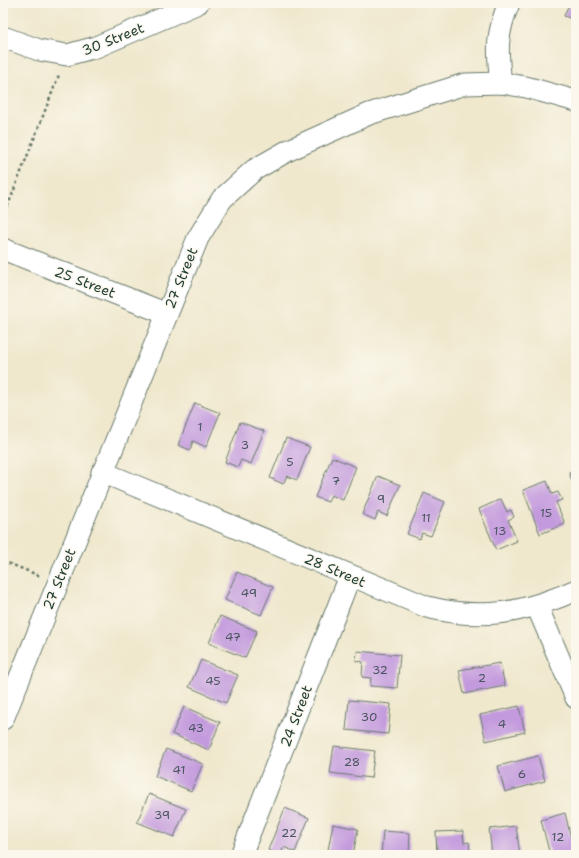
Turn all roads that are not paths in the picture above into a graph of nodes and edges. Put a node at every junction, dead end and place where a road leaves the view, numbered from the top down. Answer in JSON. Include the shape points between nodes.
{"nodes":[{"id":1,"x":198,"y":3,"type":"edge"},
{"id":2,"x":509,"y":3,"type":"edge"},
{"id":3,"x":3,"y":38,"type":"edge"},
{"id":4,"x":501,"y":84,"type":"junction"},
{"id":5,"x":576,"y":101,"type":"edge"},
{"id":6,"x":3,"y":250,"type":"edge"},
{"id":7,"x":166,"y":314,"type":"junction"},
{"id":8,"x":102,"y":472,"type":"junction"},
{"id":9,"x":350,"y":576,"type":"junction"},
{"id":10,"x":576,"y":590,"type":"edge"},
{"id":11,"x":537,"y":606,"type":"junction"},
{"id":12,"x":576,"y":698,"type":"edge"},
{"id":13,"x":3,"y":719,"type":"edge"},
{"id":14,"x":241,"y":855,"type":"edge"}],
"edges":[{"from":1,"to":3,"type":"street","name":"30 Street","via":[[96,47],[67,55],[39,50]]},
{"from":2,"to":4,"type":"street","via":[[498,37]]},
{"from":4,"to":5,"type":"street","name":"27 Street","via":[[526,87]]},
{"from":4,"to":7,"type":"street","name":"27 Street","via":[[465,84],[369,114],[289,150],[254,170],[222,199],[209,218]]},
{"from":6,"to":7,"type":"street","name":"25 Street"},
{"from":7,"to":8,"type":"street","name":"27 Street"},
{"from":8,"to":9,"type":"street","name":"28 Street"},
{"from":8,"to":13,"type":"street","name":"27 Street"},
{"from":9,"to":11,"type":"street","name":"28 Street","via":[[408,600],[447,612],[494,615]]},
{"from":9,"to":14,"type":"street","name":"24 Street"},
{"from":10,"to":11,"type":"street","name":"28 Street"},
{"from":11,"to":12,"type":"street"}]}
